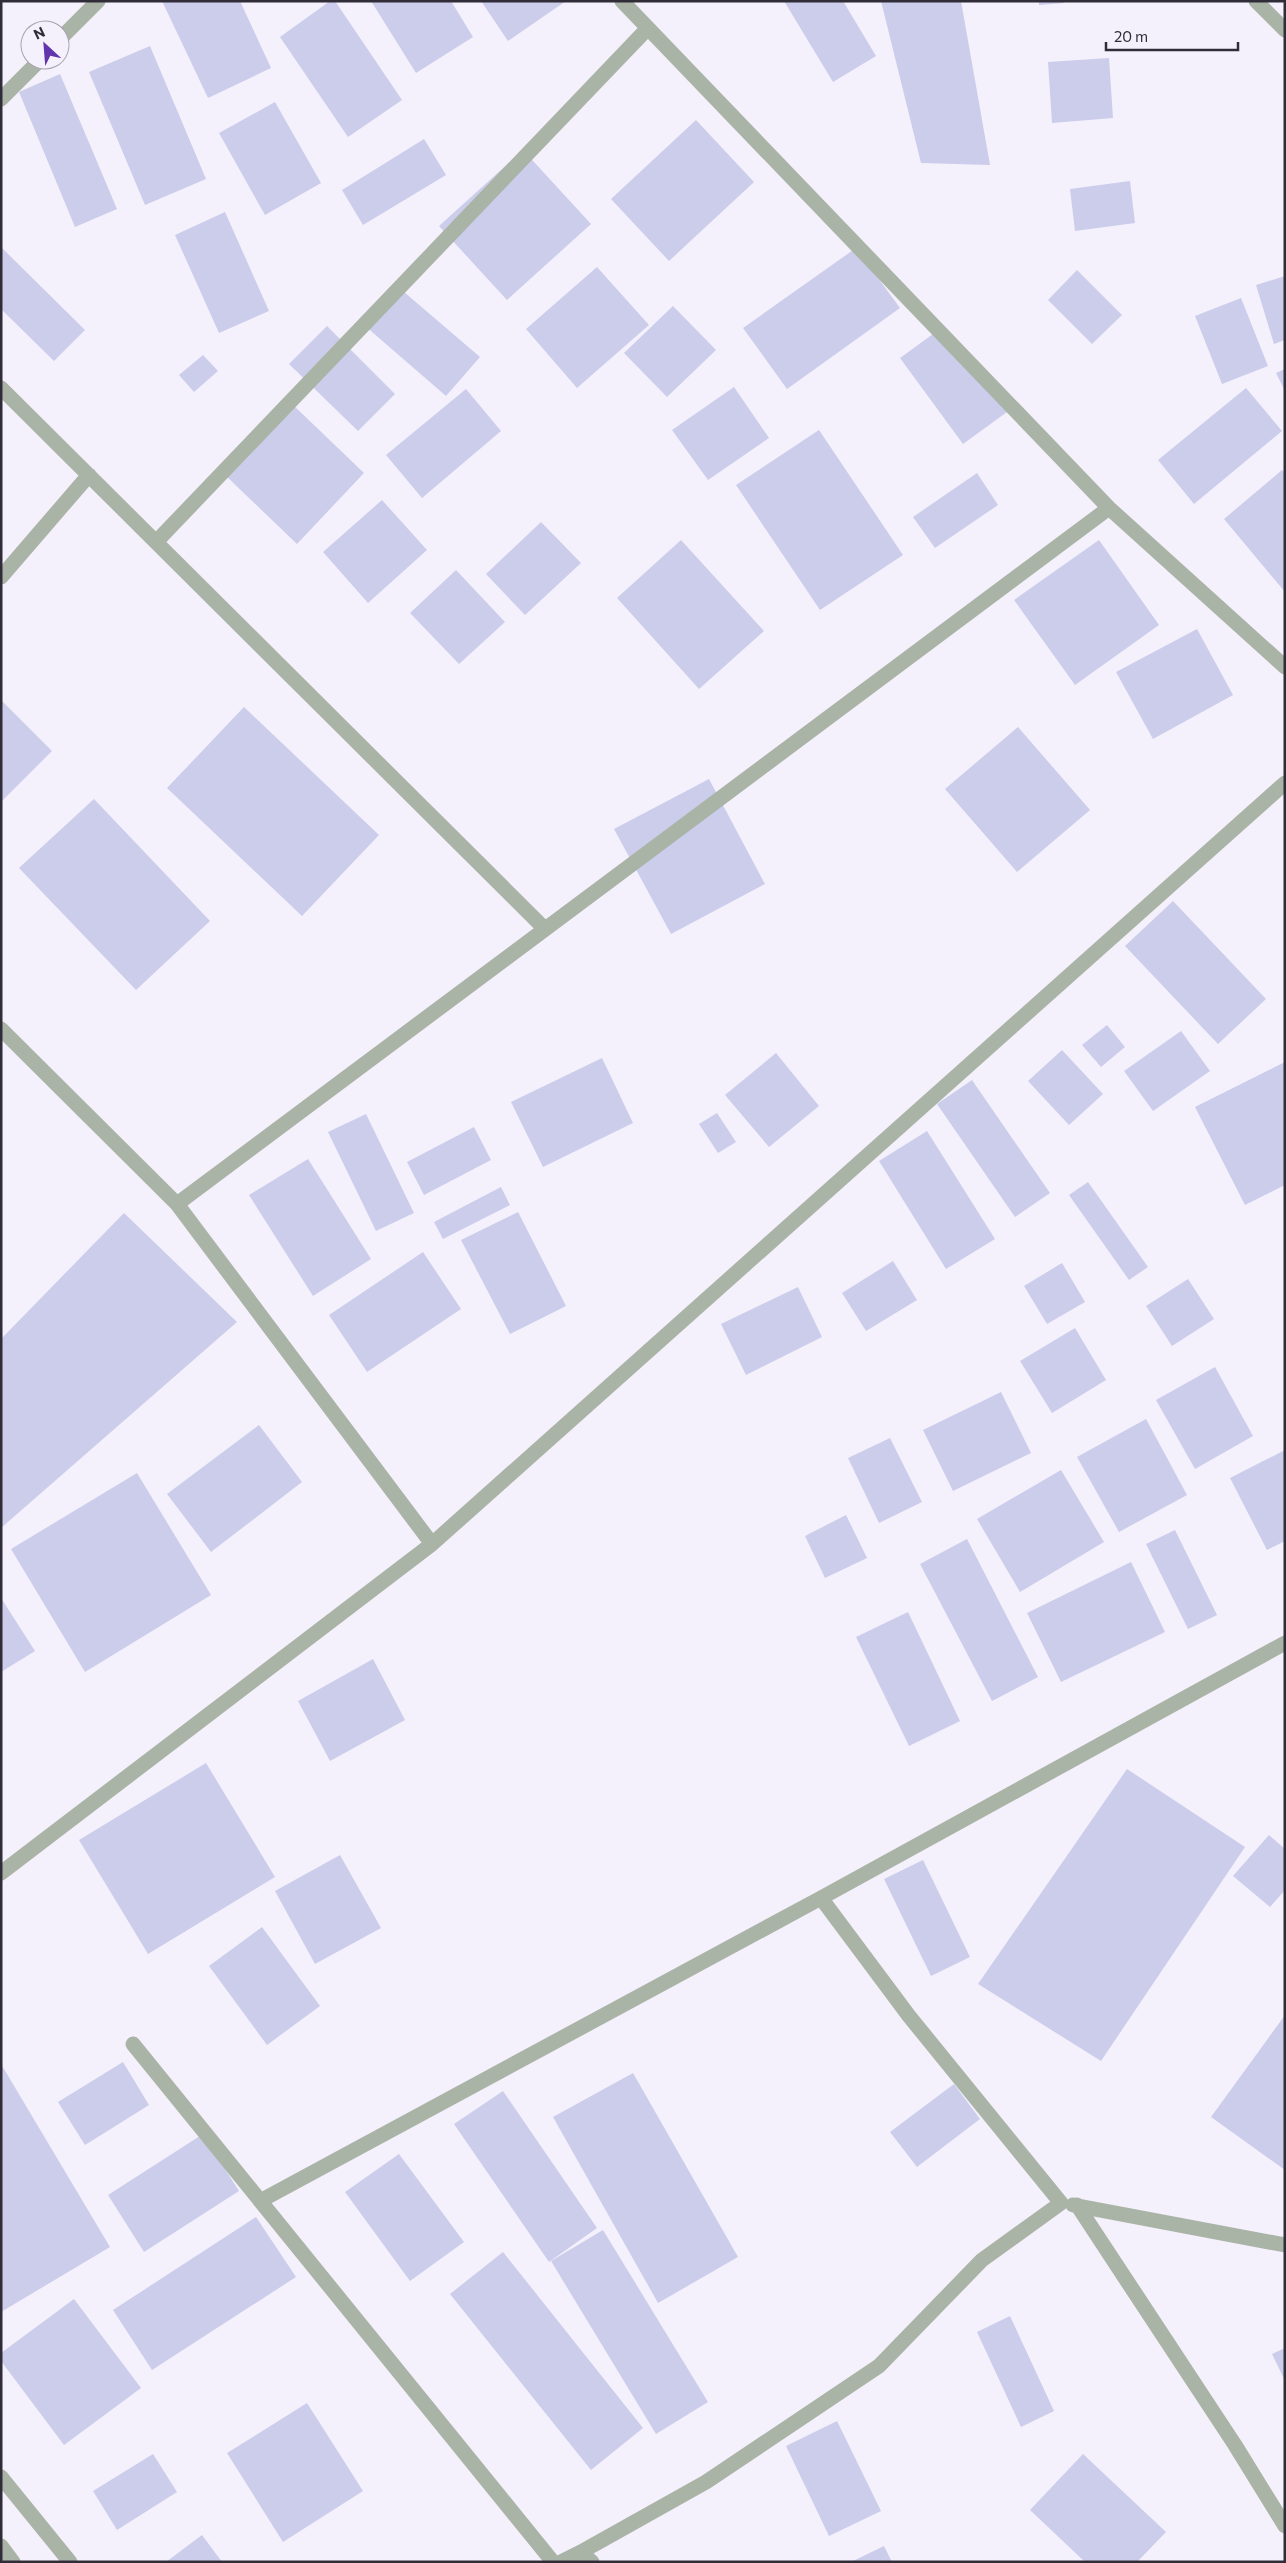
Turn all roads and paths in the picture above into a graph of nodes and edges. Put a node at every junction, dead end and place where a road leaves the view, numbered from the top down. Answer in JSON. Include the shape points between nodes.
{"nodes":[{"id":1,"x":98,"y":1,"type":"edge"},
{"id":2,"x":622,"y":1,"type":"edge"},
{"id":3,"x":1256,"y":1,"type":"edge"},
{"id":4,"x":648,"y":28,"type":"junction"},
{"id":5,"x":70,"y":29,"type":"edge"},
{"id":6,"x":1285,"y":30,"type":"edge"},
{"id":7,"x":30,"y":70,"type":"edge"},
{"id":8,"x":1,"y":99,"type":"edge"},
{"id":9,"x":1,"y":388,"type":"edge"},
{"id":10,"x":89,"y":475,"type":"junction"},
{"id":11,"x":1109,"y":508,"type":"junction"},
{"id":12,"x":156,"y":542,"type":"junction"},
{"id":13,"x":1,"y":577,"type":"edge"},
{"id":14,"x":1285,"y":667,"type":"edge"},
{"id":15,"x":1285,"y":783,"type":"edge"},
{"id":16,"x":545,"y":929,"type":"junction"},
{"id":17,"x":1,"y":1029,"type":"edge"},
{"id":18,"x":177,"y":1204,"type":"junction"},
{"id":19,"x":432,"y":1544,"type":"junction"},
{"id":20,"x":1285,"y":1643,"type":"edge"},
{"id":21,"x":1,"y":1873,"type":"edge"},
{"id":22,"x":821,"y":1898,"type":"junction"},
{"id":23,"x":133,"y":2044,"type":"dead end"},
{"id":24,"x":260,"y":2201,"type":"junction"},
{"id":25,"x":1061,"y":2203,"type":"junction"},
{"id":26,"x":1077,"y":2205,"type":"junction"},
{"id":27,"x":1285,"y":2245,"type":"edge"},
{"id":28,"x":1,"y":2476,"type":"edge"},
{"id":29,"x":1285,"y":2526,"type":"edge"},
{"id":30,"x":1,"y":2546,"type":"edge"},
{"id":31,"x":586,"y":2557,"type":"edge"},
{"id":32,"x":13,"y":2562,"type":"edge"},
{"id":33,"x":70,"y":2562,"type":"edge"},
{"id":34,"x":553,"y":2562,"type":"edge"},
{"id":35,"x":561,"y":2562,"type":"edge"}],
"edges":[{"from":1,"to":5,"type":"street"},
{"from":2,"to":4,"type":"street"},
{"from":3,"to":6,"type":"street"},
{"from":4,"to":11,"type":"street"},
{"from":4,"to":12,"type":"street"},
{"from":7,"to":8,"type":"street"},
{"from":9,"to":10,"type":"street"},
{"from":10,"to":12,"type":"street"},
{"from":10,"to":13,"type":"street"},
{"from":11,"to":14,"type":"street"},
{"from":11,"to":16,"type":"street"},
{"from":12,"to":16,"type":"street"},
{"from":15,"to":19,"type":"street"},
{"from":16,"to":18,"type":"street"},
{"from":17,"to":18,"type":"street"},
{"from":18,"to":19,"type":"street"},
{"from":19,"to":21,"type":"street"},
{"from":20,"to":22,"type":"street"},
{"from":22,"to":24,"type":"street"},
{"from":22,"to":25,"type":"street","via":[[909,2016]]},
{"from":23,"to":24,"type":"street"},
{"from":24,"to":34,"type":"street"},
{"from":25,"to":26,"type":"street"},
{"from":25,"to":31,"type":"street","via":[[982,2260],[879,2366],[706,2482]]},
{"from":26,"to":27,"type":"street"},
{"from":26,"to":29,"type":"street"},
{"from":28,"to":33,"type":"street"},
{"from":30,"to":32,"type":"street"},
{"from":31,"to":35,"type":"street"}]}
